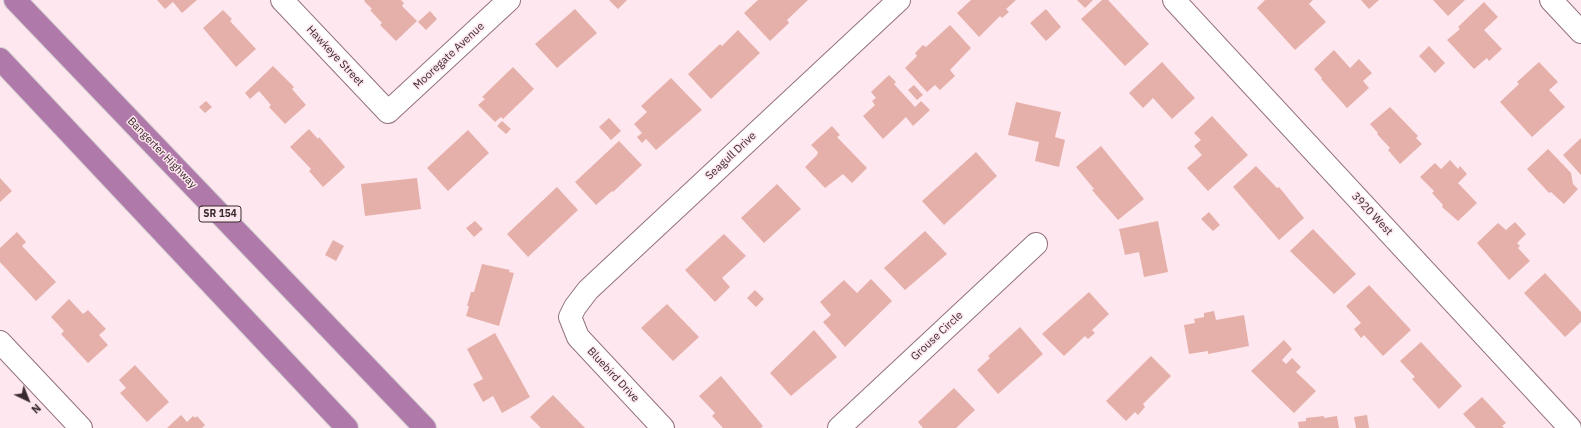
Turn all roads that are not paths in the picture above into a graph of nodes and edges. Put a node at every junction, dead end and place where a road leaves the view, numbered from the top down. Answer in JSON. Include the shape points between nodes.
{"nodes":[{"id":1,"x":15,"y":0,"type":"edge"},
{"id":2,"x":282,"y":0,"type":"edge"},
{"id":3,"x":509,"y":0,"type":"edge"},
{"id":4,"x":898,"y":0,"type":"edge"},
{"id":5,"x":1174,"y":0,"type":"edge"},
{"id":6,"x":1551,"y":0,"type":"edge"},
{"id":7,"x":1581,"y":32,"type":"edge"},
{"id":8,"x":0,"y":59,"type":"edge"},
{"id":9,"x":388,"y":112,"type":"joint"},
{"id":10,"x":1036,"y":244,"type":"dead end"},
{"id":11,"x":570,"y":317,"type":"joint"},
{"id":12,"x":0,"y":342,"type":"edge"},
{"id":13,"x":81,"y":428,"type":"edge"},
{"id":14,"x":347,"y":428,"type":"edge"},
{"id":15,"x":425,"y":428,"type":"edge"},
{"id":16,"x":663,"y":428,"type":"edge"},
{"id":17,"x":838,"y":428,"type":"edge"},
{"id":18,"x":1570,"y":428,"type":"edge"}],
"edges":[{"from":1,"to":15,"type":"highway","name":"Bangerter Highway","number":"SR 154"},
{"from":2,"to":9,"type":"street","name":"Hawkeye Street"},
{"from":3,"to":9,"type":"street","name":"Mooregate Avenue"},
{"from":4,"to":11,"type":"street","name":"Seagull Drive","via":[[588,290]]},
{"from":5,"to":18,"type":"street","name":"3920 West"},
{"from":6,"to":7,"type":"street"},
{"from":8,"to":14,"type":"highway"},
{"from":10,"to":17,"type":"street","name":"Grouse Circle"},
{"from":11,"to":16,"type":"street","name":"Bluebird Drive","via":[[578,337]]},
{"from":12,"to":13,"type":"street"}]}
